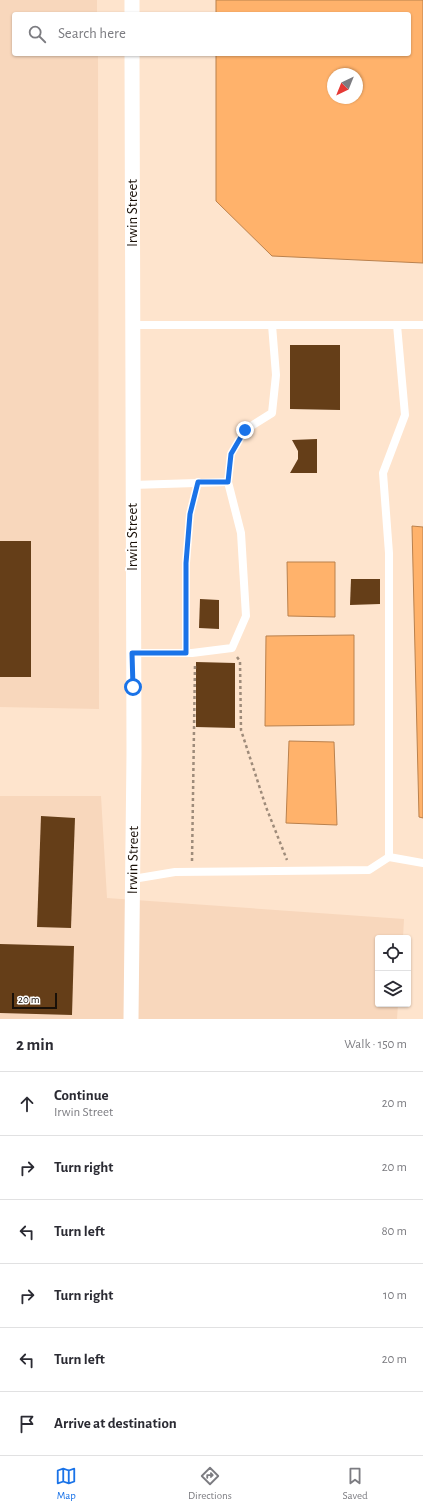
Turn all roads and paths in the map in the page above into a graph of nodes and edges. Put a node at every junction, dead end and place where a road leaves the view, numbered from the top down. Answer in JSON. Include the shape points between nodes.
{"nodes":[{"id":1,"x":132,"y":0,"type":"edge"},
{"id":2,"x":132,"y":12,"type":"edge"},
{"id":3,"x":132,"y":56,"type":"edge"},
{"id":4,"x":132,"y":325,"type":"junction"},
{"id":5,"x":272,"y":325,"type":"junction"},
{"id":6,"x":397,"y":325,"type":"junction"},
{"id":7,"x":423,"y":325,"type":"edge"},
{"id":8,"x":198,"y":482,"type":"junction"},
{"id":9,"x":228,"y":482,"type":"junction"},
{"id":10,"x":132,"y":485,"type":"junction"},
{"id":11,"x":232,"y":648,"type":"junction"},
{"id":12,"x":132,"y":653,"type":"junction"},
{"id":13,"x":190,"y":653,"type":"junction"},
{"id":14,"x":389,"y":857,"type":"junction"},
{"id":15,"x":423,"y":863,"type":"edge"},
{"id":16,"x":291,"y":870,"type":"junction"},
{"id":17,"x":192,"y":871,"type":"junction"},
{"id":18,"x":133,"y":879,"type":"junction"},
{"id":19,"x":131,"y":1019,"type":"edge"}],
"edges":[{"from":1,"to":2,"type":"street"},
{"from":3,"to":4,"type":"street","name":"Irwin Street"},
{"from":4,"to":5,"type":"lane"},
{"from":4,"to":10,"type":"street","name":"Irwin Street"},
{"from":5,"to":6,"type":"lane"},
{"from":5,"to":9,"type":"lane","via":[[276,375],[272,413],[245,430],[231,454]]},
{"from":6,"to":7,"type":"lane"},
{"from":6,"to":14,"type":"lane","via":[[405,415],[383,473],[389,553]]},
{"from":8,"to":9,"type":"lane"},
{"from":8,"to":10,"type":"lane"},
{"from":8,"to":13,"type":"lane","via":[[190,514],[186,563]]},
{"from":9,"to":11,"type":"lane","via":[[241,534],[246,616]]},
{"from":10,"to":12,"type":"street","name":"Irwin Street"},
{"from":11,"to":13,"type":"lane"},
{"from":11,"to":16,"type":"path","via":[[240,661],[241,730],[266,806]]},
{"from":12,"to":13,"type":"lane"},
{"from":12,"to":18,"type":"street","name":"Irwin Street"},
{"from":13,"to":17,"type":"path"},
{"from":14,"to":15,"type":"lane"},
{"from":14,"to":16,"type":"lane","via":[[369,870]]},
{"from":16,"to":17,"type":"lane"},
{"from":17,"to":18,"type":"lane"},
{"from":18,"to":19,"type":"street","name":"Irwin Street"}]}
